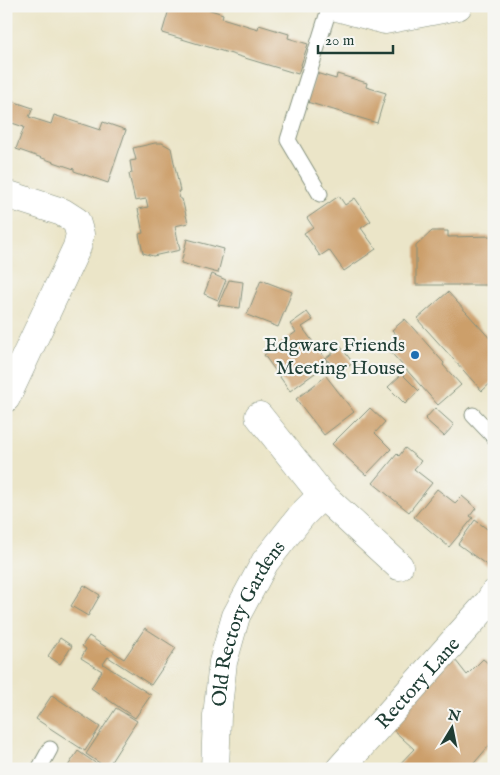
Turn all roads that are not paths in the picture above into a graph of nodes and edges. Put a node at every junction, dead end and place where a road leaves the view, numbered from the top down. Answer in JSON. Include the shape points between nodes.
{"nodes":[{"id":1,"x":332,"y":6,"type":"edge"},
{"id":2,"x":458,"y":6,"type":"edge"},
{"id":3,"x":6,"y":194,"type":"edge"},
{"id":4,"x":320,"y":194,"type":"dead end"},
{"id":5,"x":6,"y":398,"type":"edge"},
{"id":6,"x":473,"y":415,"type":"dead end"},
{"id":7,"x":259,"y":416,"type":"dead end"},
{"id":8,"x":494,"y":437,"type":"edge"},
{"id":9,"x":322,"y":495,"type":"junction"},
{"id":10,"x":399,"y":566,"type":"dead end"},
{"id":11,"x":494,"y":594,"type":"edge"},
{"id":12,"x":50,"y":749,"type":"dead end"},
{"id":13,"x":39,"y":769,"type":"edge"},
{"id":14,"x":214,"y":769,"type":"edge"},
{"id":15,"x":340,"y":769,"type":"edge"}],
"edges":[{"from":1,"to":2,"type":"street","via":[[385,20]]},
{"from":1,"to":4,"type":"lane","via":[[288,140]]},
{"from":3,"to":5,"type":"street","via":[[62,212],[76,221],[80,234]]},
{"from":6,"to":8,"type":"lane"},
{"from":7,"to":9,"type":"street"},
{"from":9,"to":10,"type":"street"},
{"from":9,"to":14,"type":"street","name":"Old Rectory Gardens","via":[[265,562],[236,616],[222,662]]},
{"from":11,"to":15,"type":"street","name":"Rectory Lane"},
{"from":12,"to":13,"type":"lane"}]}
